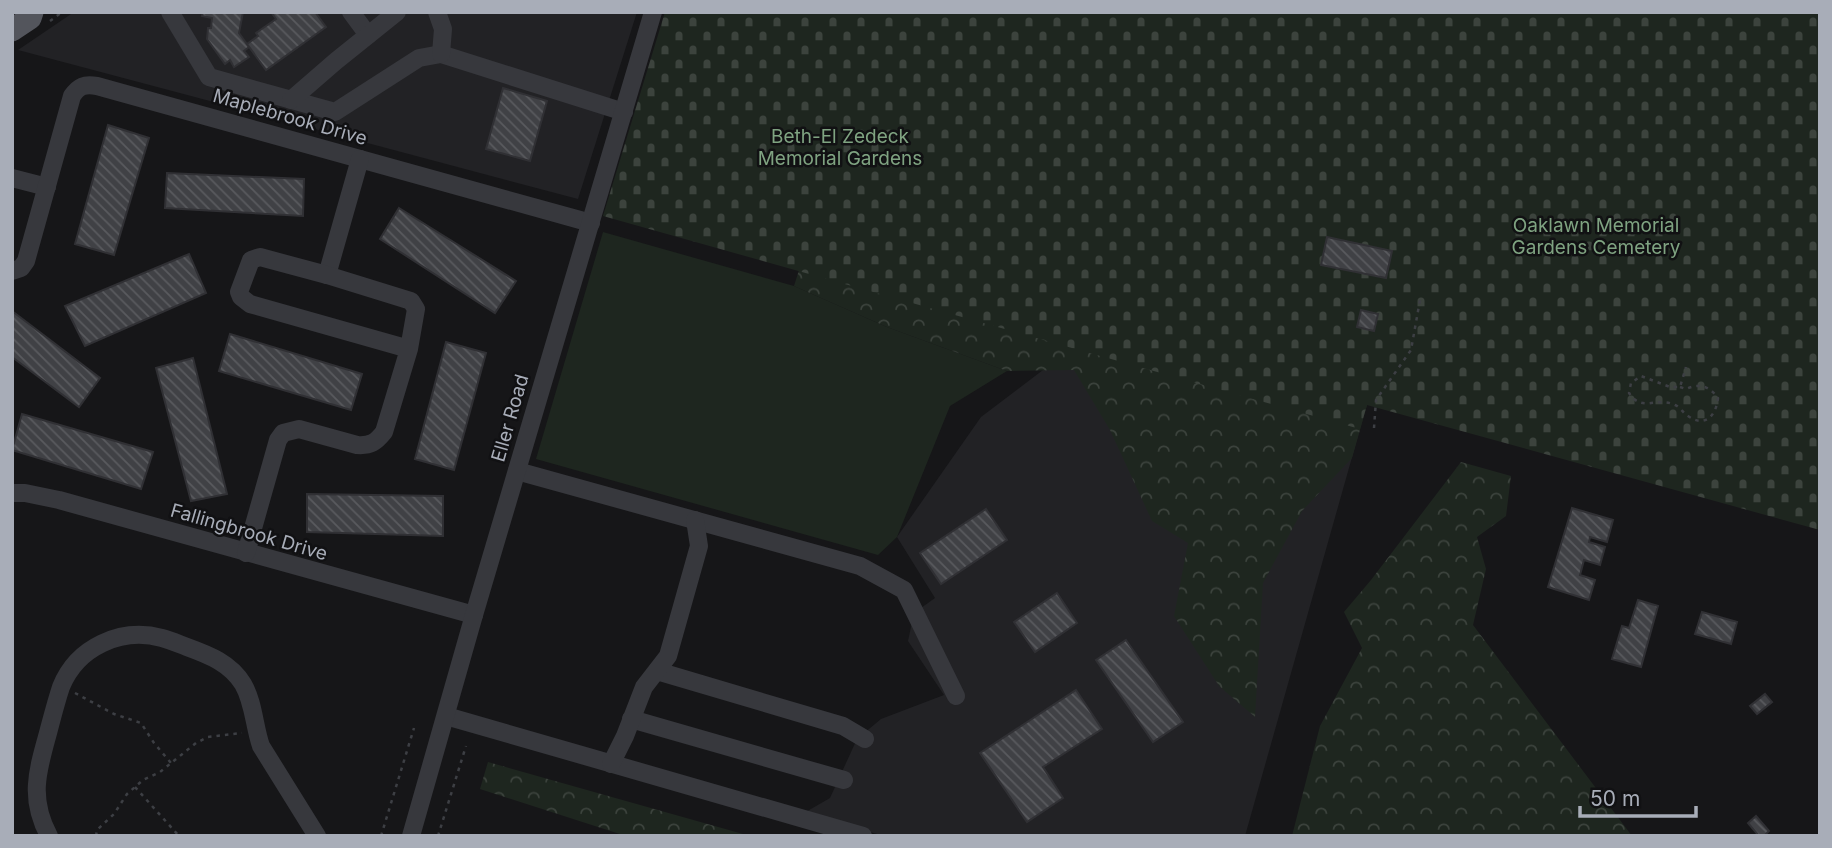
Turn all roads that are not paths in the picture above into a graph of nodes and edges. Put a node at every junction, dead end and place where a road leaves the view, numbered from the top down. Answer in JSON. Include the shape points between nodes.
{"nodes":[{"id":1,"x":32,"y":12,"type":"edge"},
{"id":2,"x":170,"y":12,"type":"edge"},
{"id":3,"x":351,"y":12,"type":"edge"},
{"id":4,"x":397,"y":12,"type":"edge"},
{"id":5,"x":437,"y":12,"type":"edge"},
{"id":6,"x":653,"y":12,"type":"edge"},
{"id":7,"x":12,"y":30,"type":"edge"},
{"id":8,"x":368,"y":35,"type":"junction"},
{"id":9,"x":441,"y":54,"type":"junction"},
{"id":10,"x":291,"y":100,"type":"junction"},
{"id":11,"x":624,"y":112,"type":"junction"},
{"id":12,"x":360,"y":159,"type":"junction"},
{"id":13,"x":12,"y":178,"type":"edge"},
{"id":14,"x":47,"y":187,"type":"junction"},
{"id":15,"x":591,"y":223,"type":"junction"},
{"id":16,"x":12,"y":271,"type":"edge"},
{"id":17,"x":327,"y":275,"type":"junction"},
{"id":18,"x":408,"y":349,"type":"junction"},
{"id":19,"x":517,"y":471,"type":"junction"},
{"id":20,"x":12,"y":492,"type":"edge"},
{"id":21,"x":695,"y":520,"type":"junction"},
{"id":22,"x":246,"y":553,"type":"junction"},
{"id":23,"x":474,"y":615,"type":"junction"},
{"id":24,"x":657,"y":671,"type":"junction"},
{"id":25,"x":956,"y":696,"type":"dead end"},
{"id":26,"x":446,"y":716,"type":"junction"},
{"id":27,"x":631,"y":719,"type":"junction"},
{"id":28,"x":866,"y":739,"type":"dead end"},
{"id":29,"x":611,"y":764,"type":"junction"},
{"id":30,"x":844,"y":780,"type":"dead end"},
{"id":31,"x":49,"y":836,"type":"edge"},
{"id":32,"x":317,"y":836,"type":"edge"},
{"id":33,"x":411,"y":836,"type":"edge"},
{"id":34,"x":863,"y":836,"type":"edge"}],
"edges":[{"from":1,"to":7,"type":"main road"},
{"from":2,"to":10,"type":"street","via":[[209,77]]},
{"from":3,"to":8,"type":"street"},
{"from":4,"to":8,"type":"street"},
{"from":5,"to":9,"type":"street","via":[[443,29]]},
{"from":6,"to":11,"type":"street","name":"Eller Road"},
{"from":8,"to":10,"type":"street"},
{"from":9,"to":10,"type":"street","via":[[419,58],[335,112]]},
{"from":9,"to":11,"type":"street"},
{"from":11,"to":15,"type":"street","name":"Eller Road"},
{"from":12,"to":14,"type":"street","name":"Maplebrook Drive","via":[[86,84],[72,96]]},
{"from":12,"to":15,"type":"street","name":"Maplebrook Drive"},
{"from":12,"to":17,"type":"street"},
{"from":13,"to":14,"type":"street"},
{"from":14,"to":16,"type":"street","name":"Maplebrook Drive","via":[[26,261]]},
{"from":15,"to":19,"type":"street","name":"Eller Road"},
{"from":17,"to":18,"type":"street","via":[[411,301],[416,309]]},
{"from":17,"to":18,"type":"street","via":[[260,257],[251,260],[239,292],[250,304]]},
{"from":18,"to":22,"type":"street","via":[[384,432],[376,442],[357,445],[299,429],[283,433]]},
{"from":19,"to":21,"type":"street"},
{"from":19,"to":23,"type":"street","name":"Eller Road"},
{"from":20,"to":22,"type":"street","name":"Fallingbrook Drive","via":[[59,500]]},
{"from":21,"to":24,"type":"street","via":[[699,546],[668,656]]},
{"from":21,"to":25,"type":"street","via":[[860,566],[904,590]]},
{"from":22,"to":23,"type":"street","name":"Fallingbrook Drive"},
{"from":23,"to":26,"type":"street","name":"Eller Road"},
{"from":24,"to":27,"type":"street","via":[[644,687]]},
{"from":24,"to":28,"type":"street","via":[[843,726]]},
{"from":26,"to":29,"type":"street"},
{"from":26,"to":33,"type":"street","name":"Eller Road"},
{"from":27,"to":29,"type":"street"},
{"from":27,"to":30,"type":"street"},
{"from":29,"to":34,"type":"street"},
{"from":31,"to":32,"type":"street","via":[[37,809],[36,787],[63,683],[81,656],[95,646],[145,635],[208,655],[233,671],[244,685],[261,746]]}]}
